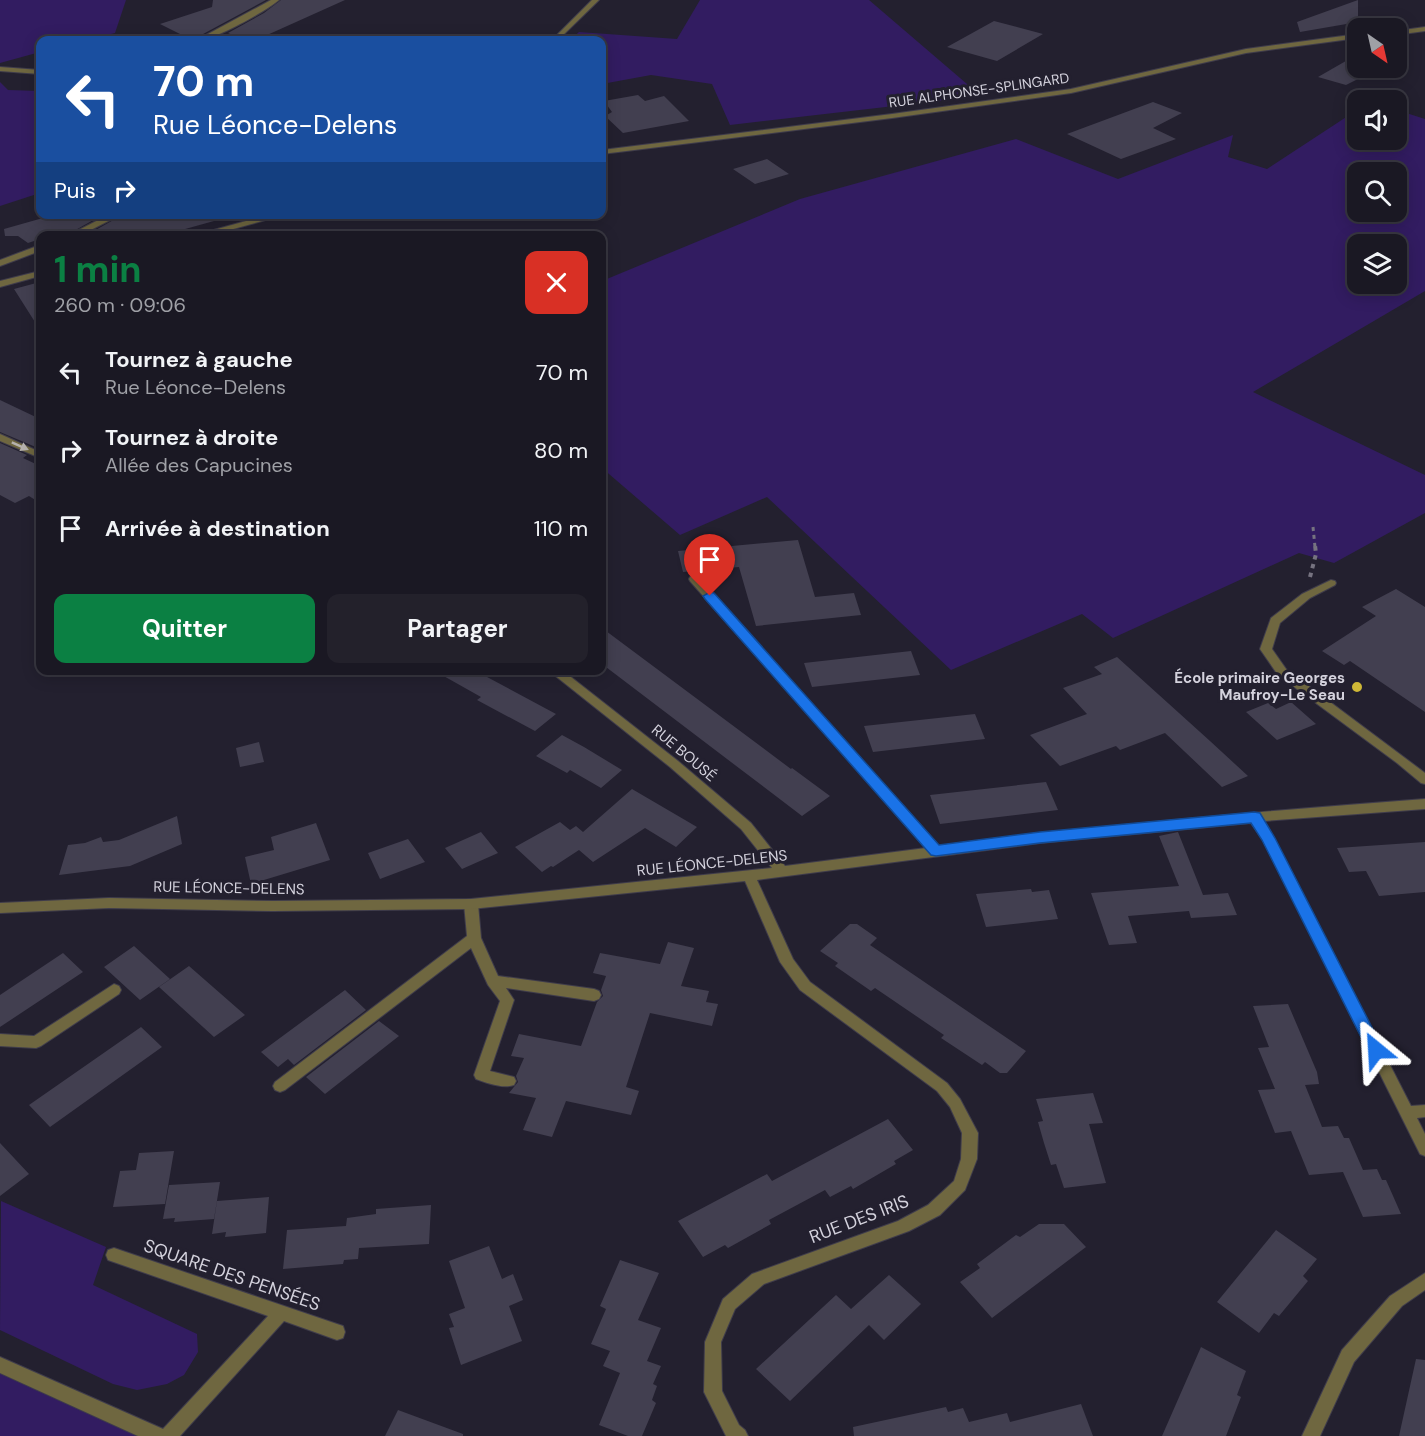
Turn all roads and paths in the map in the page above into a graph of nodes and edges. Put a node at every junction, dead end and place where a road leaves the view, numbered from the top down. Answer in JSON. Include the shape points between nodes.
{"nodes":[{"id":1,"x":276,"y":0,"type":"edge"},
{"id":2,"x":596,"y":0,"type":"edge"},
{"id":3,"x":1425,"y":29,"type":"edge"},
{"id":4,"x":1407,"y":31,"type":"edge"},
{"id":5,"x":208,"y":36,"type":"edge"},
{"id":6,"x":559,"y":36,"type":"edge"},
{"id":7,"x":1347,"y":37,"type":"edge"},
{"id":8,"x":0,"y":69,"type":"edge"},
{"id":9,"x":36,"y":72,"type":"edge"},
{"id":10,"x":606,"y":151,"type":"edge"},
{"id":11,"x":107,"y":219,"type":"edge"},
{"id":12,"x":263,"y":219,"type":"edge"},
{"id":13,"x":82,"y":231,"type":"edge"},
{"id":14,"x":216,"y":231,"type":"edge"},
{"id":15,"x":36,"y":250,"type":"edge"},
{"id":16,"x":0,"y":263,"type":"edge"},
{"id":17,"x":36,"y":275,"type":"edge"},
{"id":18,"x":0,"y":284,"type":"edge"},
{"id":19,"x":0,"y":437,"type":"edge"},
{"id":20,"x":36,"y":453,"type":"edge"},
{"id":21,"x":1313,"y":527,"type":"dead end"},
{"id":22,"x":694,"y":579,"type":"dead end"},
{"id":23,"x":1332,"y":583,"type":"dead end"},
{"id":24,"x":1306,"y":596,"type":"junction"},
{"id":25,"x":560,"y":675,"type":"edge"},
{"id":26,"x":1425,"y":780,"type":"edge"},
{"id":27,"x":1425,"y":804,"type":"edge"},
{"id":28,"x":1254,"y":817,"type":"junction"},
{"id":29,"x":936,"y":851,"type":"junction"},
{"id":30,"x":782,"y":872,"type":"junction"},
{"id":31,"x":749,"y":876,"type":"junction"},
{"id":32,"x":471,"y":904,"type":"junction"},
{"id":33,"x":0,"y":908,"type":"edge"},
{"id":34,"x":474,"y":938,"type":"junction"},
{"id":35,"x":493,"y":981,"type":"junction"},
{"id":36,"x":114,"y":990,"type":"dead end"},
{"id":37,"x":594,"y":995,"type":"dead end"},
{"id":38,"x":0,"y":1040,"type":"edge"},
{"id":39,"x":509,"y":1081,"type":"dead end"},
{"id":40,"x":280,"y":1086,"type":"dead end"},
{"id":41,"x":1425,"y":1111,"type":"edge"},
{"id":42,"x":1408,"y":1113,"type":"junction"},
{"id":43,"x":1425,"y":1149,"type":"edge"},
{"id":44,"x":114,"y":1255,"type":"dead end"},
{"id":45,"x":1425,"y":1281,"type":"edge"},
{"id":46,"x":280,"y":1314,"type":"junction"},
{"id":47,"x":337,"y":1332,"type":"dead end"},
{"id":48,"x":0,"y":1365,"type":"edge"},
{"id":49,"x":158,"y":1436,"type":"edge"},
{"id":50,"x":168,"y":1436,"type":"edge"},
{"id":51,"x":739,"y":1436,"type":"edge"},
{"id":52,"x":1311,"y":1436,"type":"edge"}],
"edges":[{"from":1,"to":5,"type":"street"},
{"from":2,"to":6,"type":"street"},
{"from":3,"to":4,"type":"street"},
{"from":7,"to":10,"type":"street","name":"RUE ALPHONSE-SPLINGARD","via":[[1246,51],[1071,91]]},
{"from":8,"to":9,"type":"street"},
{"from":11,"to":13,"type":"street"},
{"from":12,"to":14,"type":"street"},
{"from":15,"to":16,"type":"street"},
{"from":17,"to":18,"type":"street"},
{"from":19,"to":20,"type":"street","one_way":true},
{"from":21,"to":24,"type":"path","via":[[1316,554]]},
{"from":22,"to":29,"type":"street"},
{"from":23,"to":24,"type":"street"},
{"from":24,"to":26,"type":"street","via":[[1275,621],[1266,649],[1282,672]]},
{"from":25,"to":30,"type":"street","name":"RUE BOUSÉ","via":[[746,826]]},
{"from":27,"to":28,"type":"street","name":"RUE LÉONCE-DELENS"},
{"from":28,"to":29,"type":"street","name":"RUE LÉONCE-DELENS"},
{"from":28,"to":42,"type":"street"},
{"from":29,"to":30,"type":"street","name":"RUE LÉONCE-DELENS"},
{"from":30,"to":31,"type":"street","name":"RUE LÉONCE-DELENS"},
{"from":31,"to":32,"type":"street","name":"RUE LÉONCE-DELENS"},
{"from":31,"to":51,"type":"street","name":"RUE DES IRIS","via":[[787,962],[806,986],[942,1087],[956,1103],[970,1141],[969,1159],[960,1185],[934,1210],[903,1226],[758,1280],[729,1304],[712,1342],[713,1392]]},
{"from":32,"to":33,"type":"street","name":"RUE LÉONCE-DELENS","via":[[109,903]]},
{"from":32,"to":34,"type":"street"},
{"from":34,"to":35,"type":"street"},
{"from":34,"to":40,"type":"street"},
{"from":35,"to":37,"type":"street"},
{"from":35,"to":39,"type":"street","via":[[507,1000],[481,1076]]},
{"from":36,"to":38,"type":"street","via":[[36,1042]]},
{"from":41,"to":42,"type":"street"},
{"from":42,"to":43,"type":"street"},
{"from":44,"to":46,"type":"street","name":"SQUARE DES PENSÉES"},
{"from":45,"to":52,"type":"street","via":[[1396,1301],[1348,1356]]},
{"from":46,"to":47,"type":"street","name":"SQUARE DES PENSÉES"},
{"from":46,"to":50,"type":"street"},
{"from":48,"to":49,"type":"street"}]}
